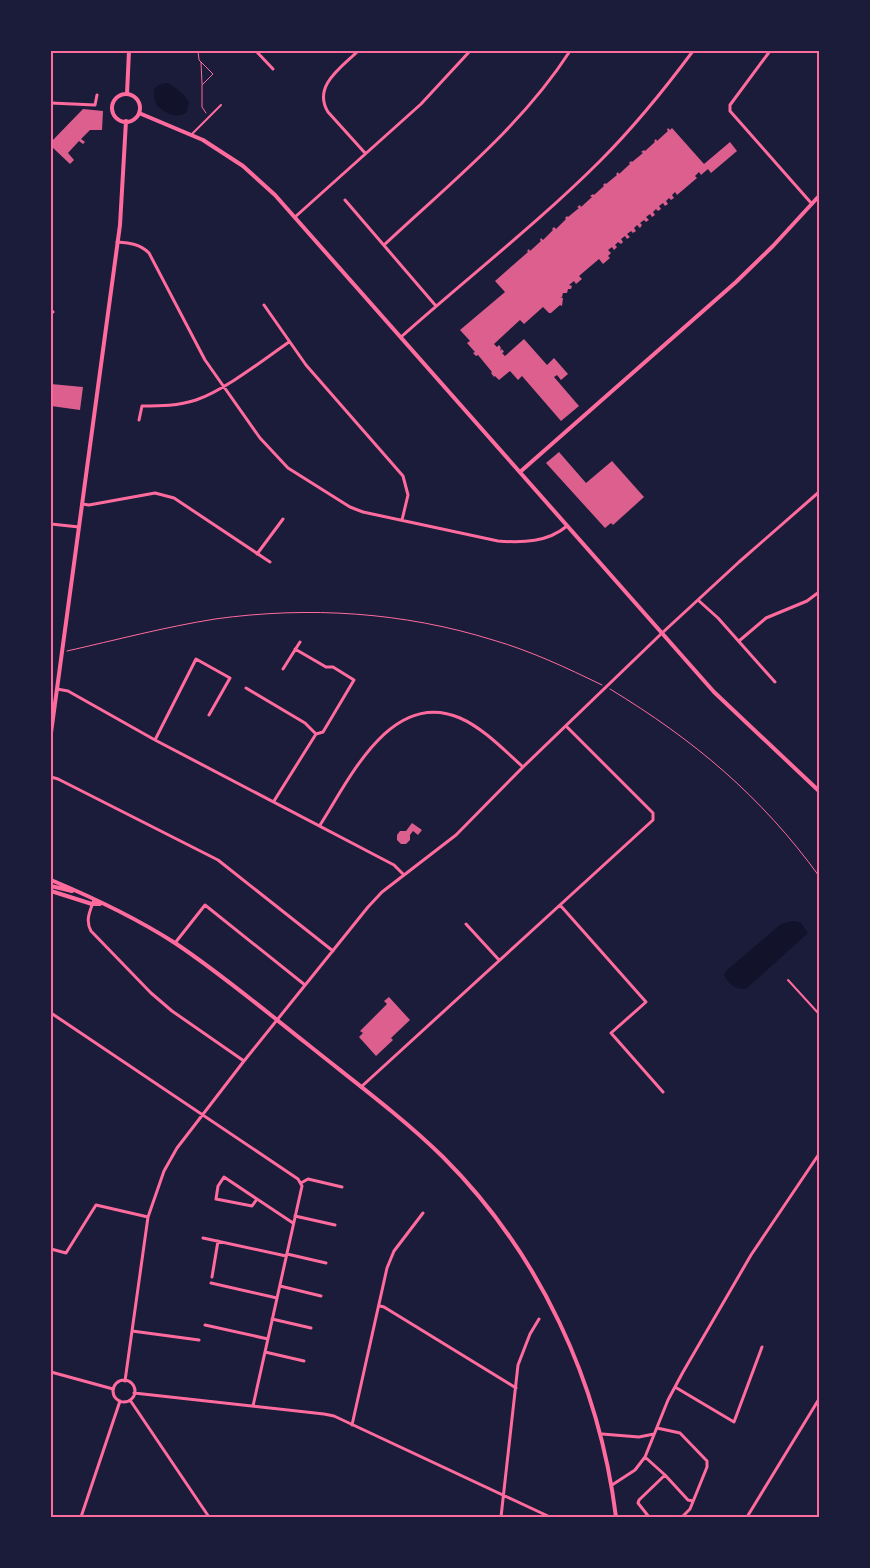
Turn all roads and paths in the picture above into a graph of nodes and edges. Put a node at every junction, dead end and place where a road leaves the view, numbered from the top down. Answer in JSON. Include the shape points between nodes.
{"nodes":[{"id":1,"x":129,"y":51,"type":"edge"},
{"id":2,"x":198,"y":51,"type":"edge"},
{"id":3,"x":256,"y":51,"type":"edge"},
{"id":4,"x":358,"y":51,"type":"edge"},
{"id":5,"x":470,"y":51,"type":"edge"},
{"id":6,"x":570,"y":51,"type":"edge"},
{"id":7,"x":693,"y":51,"type":"edge"},
{"id":8,"x":770,"y":51,"type":"edge"},
{"id":9,"x":201,"y":62,"type":"junction"},
{"id":10,"x":273,"y":69,"type":"dead end"},
{"id":11,"x":202,"y":85,"type":"junction"},
{"id":12,"x":127,"y":94,"type":"junction"},
{"id":13,"x":97,"y":95,"type":"dead end"},
{"id":14,"x":51,"y":103,"type":"edge"},
{"id":15,"x":221,"y":105,"type":"dead end"},
{"id":16,"x":139,"y":113,"type":"junction"},
{"id":17,"x":210,"y":116,"type":"junction"},
{"id":18,"x":126,"y":121,"type":"junction"},
{"id":19,"x":192,"y":134,"type":"junction"},
{"id":20,"x":365,"y":154,"type":"junction"},
{"id":21,"x":819,"y":196,"type":"edge"},
{"id":22,"x":345,"y":200,"type":"dead end"},
{"id":23,"x":812,"y":204,"type":"junction"},
{"id":24,"x":295,"y":217,"type":"junction"},
{"id":25,"x":117,"y":242,"type":"junction"},
{"id":26,"x":384,"y":245,"type":"junction"},
{"id":27,"x":264,"y":304,"type":"dead end"},
{"id":28,"x":436,"y":306,"type":"junction"},
{"id":29,"x":400,"y":336,"type":"junction"},
{"id":30,"x":289,"y":342,"type":"junction"},
{"id":31,"x":223,"y":386,"type":"junction"},
{"id":32,"x":139,"y":420,"type":"dead end"},
{"id":33,"x":520,"y":472,"type":"junction"},
{"id":34,"x":819,"y":492,"type":"edge"},
{"id":35,"x":82,"y":504,"type":"junction"},
{"id":36,"x":283,"y":519,"type":"dead end"},
{"id":37,"x":402,"y":520,"type":"junction"},
{"id":38,"x":51,"y":524,"type":"edge"},
{"id":39,"x":567,"y":526,"type":"junction"},
{"id":40,"x":79,"y":528,"type":"junction"},
{"id":41,"x":257,"y":554,"type":"junction"},
{"id":42,"x":270,"y":562,"type":"dead end"},
{"id":43,"x":819,"y":592,"type":"edge"},
{"id":44,"x":698,"y":600,"type":"junction"},
{"id":45,"x":661,"y":634,"type":"junction"},
{"id":46,"x":739,"y":641,"type":"junction"},
{"id":47,"x":300,"y":642,"type":"dead end"},
{"id":48,"x":78,"y":648,"type":"dead end"},
{"id":49,"x":295,"y":649,"type":"junction"},
{"id":50,"x":283,"y":670,"type":"dead end"},
{"id":51,"x":775,"y":682,"type":"dead end"},
{"id":52,"x":606,"y":687,"type":"junction"},
{"id":53,"x":246,"y":688,"type":"dead end"},
{"id":54,"x":57,"y":689,"type":"junction"},
{"id":55,"x":209,"y":715,"type":"dead end"},
{"id":56,"x":566,"y":726,"type":"junction"},
{"id":57,"x":51,"y":733,"type":"edge"},
{"id":58,"x":316,"y":734,"type":"junction"},
{"id":59,"x":155,"y":740,"type":"junction"},
{"id":60,"x":523,"y":767,"type":"junction"},
{"id":61,"x":51,"y":778,"type":"edge"},
{"id":62,"x":819,"y":791,"type":"edge"},
{"id":63,"x":274,"y":801,"type":"junction"},
{"id":64,"x":320,"y":825,"type":"junction"},
{"id":65,"x":404,"y":875,"type":"junction"},
{"id":66,"x":819,"y":876,"type":"edge"},
{"id":67,"x":51,"y":880,"type":"edge"},
{"id":68,"x":51,"y":886,"type":"edge"},
{"id":69,"x":51,"y":891,"type":"edge"},
{"id":70,"x":80,"y":893,"type":"junction"},
{"id":71,"x":93,"y":902,"type":"junction"},
{"id":72,"x":560,"y":905,"type":"junction"},
{"id":73,"x":466,"y":924,"type":"dead end"},
{"id":74,"x":175,"y":943,"type":"junction"},
{"id":75,"x":333,"y":951,"type":"junction"},
{"id":76,"x":499,"y":960,"type":"junction"},
{"id":77,"x":788,"y":980,"type":"dead end"},
{"id":78,"x":305,"y":984,"type":"junction"},
{"id":79,"x":51,"y":1013,"type":"edge"},
{"id":80,"x":819,"y":1014,"type":"edge"},
{"id":81,"x":277,"y":1020,"type":"junction"},
{"id":82,"x":244,"y":1061,"type":"junction"},
{"id":83,"x":360,"y":1087,"type":"junction"},
{"id":84,"x":663,"y":1092,"type":"dead end"},
{"id":85,"x":202,"y":1115,"type":"junction"},
{"id":86,"x":819,"y":1154,"type":"edge"},
{"id":87,"x":300,"y":1181,"type":"junction"},
{"id":88,"x":342,"y":1187,"type":"dead end"},
{"id":89,"x":257,"y":1199,"type":"junction"},
{"id":90,"x":423,"y":1213,"type":"dead end"},
{"id":91,"x":295,"y":1216,"type":"junction"},
{"id":92,"x":148,"y":1217,"type":"junction"},
{"id":93,"x":294,"y":1223,"type":"junction"},
{"id":94,"x":335,"y":1225,"type":"dead end"},
{"id":95,"x":202,"y":1238,"type":"dead end"},
{"id":96,"x":218,"y":1241,"type":"junction"},
{"id":97,"x":51,"y":1249,"type":"edge"},
{"id":98,"x":286,"y":1255,"type":"junction"},
{"id":99,"x":326,"y":1263,"type":"dead end"},
{"id":100,"x":212,"y":1277,"type":"dead end"},
{"id":101,"x":211,"y":1283,"type":"dead end"},
{"id":102,"x":280,"y":1286,"type":"junction"},
{"id":103,"x":321,"y":1296,"type":"dead end"},
{"id":104,"x":277,"y":1298,"type":"junction"},
{"id":105,"x":380,"y":1306,"type":"junction"},
{"id":106,"x":272,"y":1319,"type":"junction"},
{"id":107,"x":539,"y":1319,"type":"dead end"},
{"id":108,"x":205,"y":1325,"type":"dead end"},
{"id":109,"x":311,"y":1328,"type":"dead end"},
{"id":110,"x":132,"y":1331,"type":"junction"},
{"id":111,"x":268,"y":1339,"type":"junction"},
{"id":112,"x":199,"y":1340,"type":"dead end"},
{"id":113,"x":762,"y":1347,"type":"dead end"},
{"id":114,"x":265,"y":1352,"type":"junction"},
{"id":115,"x":304,"y":1361,"type":"dead end"},
{"id":116,"x":51,"y":1372,"type":"edge"},
{"id":117,"x":125,"y":1381,"type":"junction"},
{"id":118,"x":675,"y":1387,"type":"junction"},
{"id":119,"x":516,"y":1388,"type":"junction"},
{"id":120,"x":113,"y":1390,"type":"junction"},
{"id":121,"x":134,"y":1393,"type":"junction"},
{"id":122,"x":819,"y":1399,"type":"edge"},
{"id":123,"x":130,"y":1400,"type":"junction"},
{"id":124,"x":120,"y":1401,"type":"junction"},
{"id":125,"x":254,"y":1406,"type":"junction"},
{"id":126,"x":352,"y":1425,"type":"junction"},
{"id":127,"x":657,"y":1428,"type":"junction"},
{"id":128,"x":602,"y":1434,"type":"junction"},
{"id":129,"x":655,"y":1434,"type":"junction"},
{"id":130,"x":645,"y":1457,"type":"junction"},
{"id":131,"x":665,"y":1475,"type":"junction"},
{"id":132,"x":612,"y":1485,"type":"junction"},
{"id":133,"x":504,"y":1495,"type":"junction"},
{"id":134,"x":693,"y":1500,"type":"junction"},
{"id":135,"x":81,"y":1517,"type":"edge"},
{"id":136,"x":208,"y":1517,"type":"edge"},
{"id":137,"x":501,"y":1517,"type":"edge"},
{"id":138,"x":550,"y":1517,"type":"edge"},
{"id":139,"x":616,"y":1517,"type":"edge"},
{"id":140,"x":648,"y":1517,"type":"edge"},
{"id":141,"x":682,"y":1517,"type":"edge"},
{"id":142,"x":747,"y":1517,"type":"edge"}],
"edges":[{"from":1,"to":12,"type":"street"},
{"from":2,"to":9,"type":"path"},
{"from":3,"to":10,"type":"street"},
{"from":4,"to":20,"type":"street","via":[[330,79],[323,95],[328,112]]},
{"from":5,"to":20,"type":"street","via":[[421,104]]},
{"from":6,"to":26,"type":"street","via":[[504,132]]},
{"from":7,"to":28,"type":"street","via":[[632,128],[601,161]]},
{"from":8,"to":23,"type":"street","via":[[730,105],[730,111]]},
{"from":9,"to":11,"type":"path"},
{"from":9,"to":11,"type":"path","via":[[213,74]]},
{"from":11,"to":17,"type":"path","via":[[202,107]]},
{"from":12,"to":16,"type":"street","via":[[138,100]]},
{"from":12,"to":18,"type":"street","via":[[117,98],[113,107],[116,116]]},
{"from":13,"to":14,"type":"street","via":[[95,105]]},
{"from":15,"to":17,"type":"lane"},
{"from":16,"to":18,"type":"street"},
{"from":16,"to":19,"type":"street"},
{"from":17,"to":19,"type":"lane"},
{"from":18,"to":25,"type":"street"},
{"from":19,"to":24,"type":"street","via":[[243,166]]},
{"from":20,"to":24,"type":"street"},
{"from":21,"to":23,"type":"street"},
{"from":22,"to":26,"type":"street"},
{"from":23,"to":33,"type":"street","via":[[736,282]]},
{"from":24,"to":29,"type":"street"},
{"from":25,"to":31,"type":"street","via":[[137,245],[149,254],[197,346]]},
{"from":25,"to":35,"type":"street"},
{"from":26,"to":28,"type":"street"},
{"from":27,"to":30,"type":"street"},
{"from":28,"to":29,"type":"street"},
{"from":29,"to":33,"type":"street"},
{"from":30,"to":31,"type":"street"},
{"from":30,"to":37,"type":"street","via":[[403,476],[408,494]]},
{"from":31,"to":32,"type":"street","via":[[182,404],[142,406]]},
{"from":31,"to":37,"type":"street","via":[[260,438],[288,468],[350,507]]},
{"from":33,"to":39,"type":"street"},
{"from":34,"to":44,"type":"street"},
{"from":35,"to":40,"type":"street"},
{"from":35,"to":41,"type":"street","via":[[89,506],[144,494],[163,494],[174,498]]},
{"from":36,"to":41,"type":"street"},
{"from":37,"to":39,"type":"street","via":[[512,542],[550,537]]},
{"from":38,"to":40,"type":"street"},
{"from":39,"to":45,"type":"street"},
{"from":40,"to":54,"type":"street"},
{"from":41,"to":42,"type":"street"},
{"from":43,"to":46,"type":"street","via":[[807,601],[766,618]]},
{"from":44,"to":45,"type":"street"},
{"from":44,"to":46,"type":"street"},
{"from":45,"to":52,"type":"street"},
{"from":45,"to":62,"type":"street","via":[[735,714]]},
{"from":46,"to":51,"type":"street"},
{"from":47,"to":49,"type":"street"},
{"from":48,"to":52,"type":"path","via":[[225,618],[293,613],[364,614],[433,624],[495,640]]},
{"from":49,"to":50,"type":"street"},
{"from":49,"to":58,"type":"street","via":[[354,680],[323,732]]},
{"from":52,"to":56,"type":"street"},
{"from":52,"to":66,"type":"path","via":[[667,725],[724,770],[773,819]]},
{"from":53,"to":58,"type":"street","via":[[305,722]]},
{"from":54,"to":57,"type":"street"},
{"from":54,"to":59,"type":"street","via":[[73,694]]},
{"from":55,"to":59,"type":"street","via":[[230,678],[196,659]]},
{"from":56,"to":60,"type":"street"},
{"from":56,"to":72,"type":"street","via":[[654,817]]},
{"from":58,"to":63,"type":"street"},
{"from":59,"to":63,"type":"street"},
{"from":60,"to":64,"type":"street","via":[[476,727],[458,717],[435,712],[414,715],[387,730],[364,756]]},
{"from":60,"to":65,"type":"street","via":[[456,835]]},
{"from":61,"to":75,"type":"street","via":[[218,860]]},
{"from":63,"to":64,"type":"street"},
{"from":64,"to":65,"type":"street","via":[[394,865]]},
{"from":65,"to":75,"type":"street","via":[[382,892]]},
{"from":67,"to":70,"type":"street"},
{"from":68,"to":70,"type":"street"},
{"from":69,"to":71,"type":"street"},
{"from":70,"to":71,"type":"street"},
{"from":71,"to":74,"type":"street","via":[[103,904]]},
{"from":71,"to":82,"type":"street","via":[[87,920],[91,931],[172,1011]]},
{"from":72,"to":76,"type":"street"},
{"from":72,"to":84,"type":"street","via":[[646,1002],[611,1033]]},
{"from":73,"to":76,"type":"street"},
{"from":74,"to":78,"type":"street","via":[[205,905]]},
{"from":74,"to":81,"type":"street"},
{"from":75,"to":78,"type":"street"},
{"from":76,"to":83,"type":"street"},
{"from":77,"to":80,"type":"lane"},
{"from":78,"to":81,"type":"street"},
{"from":79,"to":85,"type":"street"},
{"from":81,"to":82,"type":"street"},
{"from":81,"to":83,"type":"street"},
{"from":82,"to":85,"type":"street"},
{"from":83,"to":128,"type":"street","via":[[443,1157],[515,1244],[548,1297],[568,1340]]},
{"from":85,"to":87,"type":"street"},
{"from":85,"to":92,"type":"street","via":[[164,1171]]},
{"from":86,"to":118,"type":"street","via":[[751,1255]]},
{"from":87,"to":88,"type":"street","via":[[308,1179]]},
{"from":87,"to":91,"type":"street"},
{"from":89,"to":89,"type":"street","via":[[224,1177],[218,1186],[216,1199],[252,1206]]},
{"from":89,"to":93,"type":"street"},
{"from":90,"to":105,"type":"street","via":[[394,1251],[387,1268]]},
{"from":91,"to":93,"type":"street"},
{"from":91,"to":94,"type":"street"},
{"from":92,"to":97,"type":"street","via":[[96,1205],[66,1253]]},
{"from":92,"to":110,"type":"street"},
{"from":93,"to":98,"type":"street"},
{"from":95,"to":96,"type":"street"},
{"from":96,"to":98,"type":"street"},
{"from":96,"to":100,"type":"street"},
{"from":98,"to":99,"type":"street"},
{"from":98,"to":102,"type":"street"},
{"from":101,"to":104,"type":"street"},
{"from":102,"to":103,"type":"street"},
{"from":102,"to":104,"type":"street"},
{"from":104,"to":106,"type":"street"},
{"from":105,"to":119,"type":"street"},
{"from":105,"to":126,"type":"street"},
{"from":106,"to":109,"type":"street"},
{"from":106,"to":111,"type":"street"},
{"from":107,"to":119,"type":"street","via":[[522,1350]]},
{"from":108,"to":111,"type":"street"},
{"from":110,"to":112,"type":"street"},
{"from":110,"to":117,"type":"street"},
{"from":111,"to":114,"type":"street"},
{"from":113,"to":118,"type":"street","via":[[734,1422]]},
{"from":114,"to":115,"type":"street"},
{"from":114,"to":125,"type":"street"},
{"from":116,"to":120,"type":"street"},
{"from":117,"to":120,"type":"street","via":[[118,1383]]},
{"from":117,"to":121,"type":"street","via":[[132,1385]]},
{"from":118,"to":127,"type":"street"},
{"from":119,"to":133,"type":"street"},
{"from":120,"to":124,"type":"street","via":[[114,1397]]},
{"from":121,"to":123,"type":"street"},
{"from":121,"to":125,"type":"street"},
{"from":122,"to":142,"type":"street"},
{"from":123,"to":124,"type":"street"},
{"from":123,"to":136,"type":"street"},
{"from":124,"to":135,"type":"street"},
{"from":125,"to":126,"type":"street","via":[[324,1414]]},
{"from":126,"to":133,"type":"street"},
{"from":127,"to":129,"type":"street"},
{"from":127,"to":134,"type":"street","via":[[680,1433],[706,1461],[707,1467]]},
{"from":128,"to":129,"type":"street","via":[[639,1437]]},
{"from":128,"to":132,"type":"street"},
{"from":129,"to":130,"type":"street"},
{"from":130,"to":131,"type":"street"},
{"from":130,"to":132,"type":"street","via":[[635,1470]]},
{"from":131,"to":134,"type":"street","via":[[688,1500]]},
{"from":131,"to":140,"type":"street","via":[[639,1500],[639,1507]]},
{"from":132,"to":139,"type":"street"},
{"from":133,"to":137,"type":"street"},
{"from":133,"to":138,"type":"street"},
{"from":134,"to":141,"type":"street"}]}
